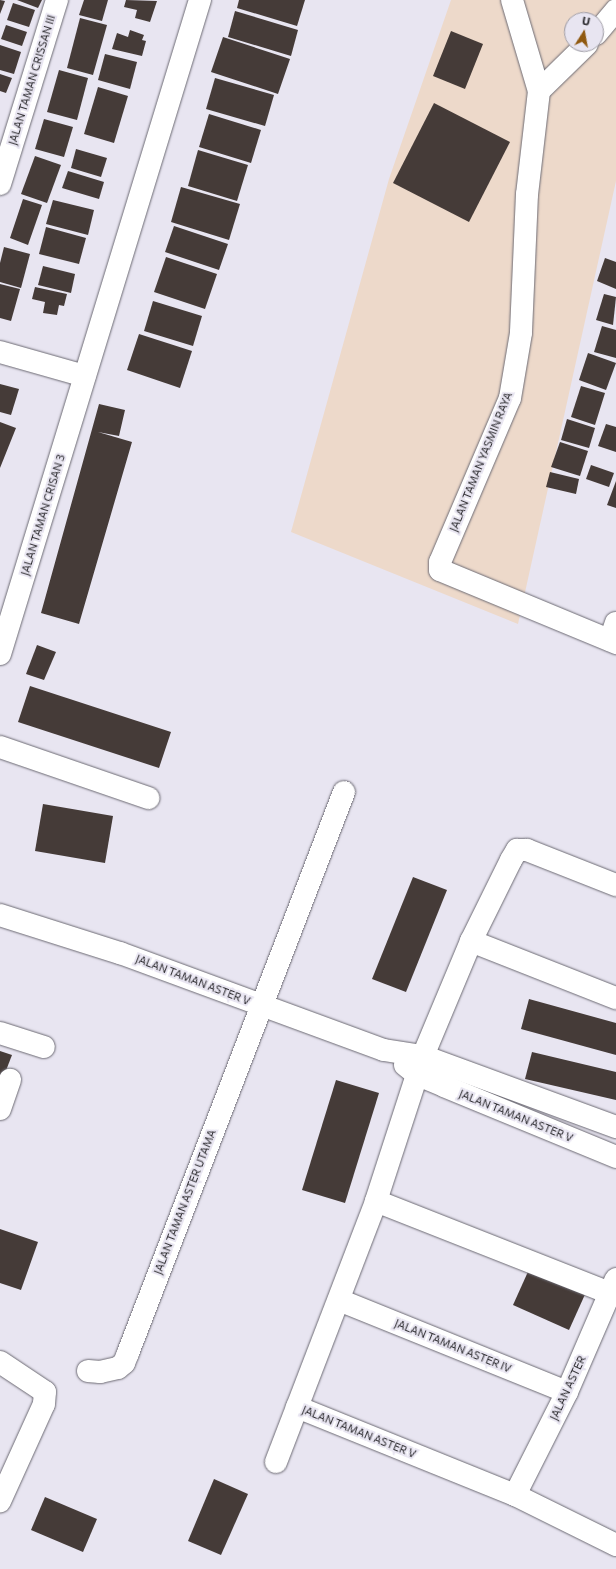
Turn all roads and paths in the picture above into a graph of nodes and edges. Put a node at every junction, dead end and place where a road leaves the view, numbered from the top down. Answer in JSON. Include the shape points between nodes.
{"nodes":[{"id":1,"x":57,"y":0,"type":"edge"},
{"id":2,"x":200,"y":0,"type":"edge"},
{"id":3,"x":512,"y":0,"type":"edge"},
{"id":4,"x":616,"y":10,"type":"edge"},
{"id":5,"x":604,"y":24,"type":"edge"},
{"id":6,"x":579,"y":52,"type":"edge"},
{"id":7,"x":539,"y":91,"type":"junction"},
{"id":8,"x":0,"y":184,"type":"edge"},
{"id":9,"x":0,"y":352,"type":"edge"},
{"id":10,"x":85,"y":376,"type":"junction"},
{"id":11,"x":614,"y":635,"type":"edge"},
{"id":12,"x":0,"y":654,"type":"edge"},
{"id":13,"x":0,"y":746,"type":"edge"},
{"id":14,"x":344,"y":792,"type":"dead end"},
{"id":15,"x":148,"y":798,"type":"dead end"},
{"id":16,"x":616,"y":885,"type":"edge"},
{"id":17,"x":0,"y":915,"type":"edge"},
{"id":18,"x":471,"y":941,"type":"junction"},
{"id":19,"x":616,"y":998,"type":"edge"},
{"id":20,"x":260,"y":1005,"type":"junction"},
{"id":21,"x":0,"y":1033,"type":"edge"},
{"id":22,"x":44,"y":1047,"type":"dead end"},
{"id":23,"x":419,"y":1065,"type":"junction"},
{"id":24,"x":10,"y":1080,"type":"dead end"},
{"id":25,"x":0,"y":1109,"type":"edge"},
{"id":26,"x":616,"y":1127,"type":"edge"},
{"id":27,"x":616,"y":1157,"type":"edge"},
{"id":28,"x":376,"y":1201,"type":"junction"},
{"id":29,"x":613,"y":1286,"type":"edge"},
{"id":30,"x":338,"y":1300,"type":"junction"},
{"id":31,"x":0,"y":1362,"type":"edge"},
{"id":32,"x":88,"y":1371,"type":"dead end"},
{"id":33,"x":567,"y":1392,"type":"junction"},
{"id":34,"x":297,"y":1407,"type":"junction"},
{"id":35,"x":276,"y":1462,"type":"dead end"},
{"id":36,"x":515,"y":1495,"type":"junction"},
{"id":37,"x":0,"y":1501,"type":"edge"},
{"id":38,"x":616,"y":1545,"type":"edge"}],
"edges":[{"from":1,"to":8,"type":"street","name":"JALAN TAMAN CRISSAN III"},
{"from":2,"to":10,"type":"street","name":"JALAN TAMAN CRISAN 3"},
{"from":3,"to":7,"type":"street","name":"JALAN TAMAN YASMIN RAYA"},
{"from":4,"to":5,"type":"street"},
{"from":6,"to":7,"type":"street"},
{"from":7,"to":11,"type":"street","name":"JALAN TAMAN YASMIN RAYA","via":[[527,194],[521,333],[510,398],[440,562],[440,570]]},
{"from":9,"to":10,"type":"street"},
{"from":10,"to":12,"type":"street","name":"JALAN TAMAN CRISAN 3"},
{"from":13,"to":15,"type":"street"},
{"from":14,"to":20,"type":"street","name":"JALAN TAMAN ASTER UTAMA"},
{"from":16,"to":18,"type":"street","name":"JALAN TAMAN ASTER V","via":[[527,850],[517,850]]},
{"from":17,"to":20,"type":"street","name":"JALAN TAMAN ASTER V","via":[[120,953]]},
{"from":18,"to":19,"type":"street"},
{"from":18,"to":23,"type":"street","name":"JALAN TAMAN ASTER V"},
{"from":20,"to":23,"type":"street","name":"JALAN TAMAN ASTER V"},
{"from":20,"to":32,"type":"street","name":"JALAN TAMAN ASTER UTAMA","via":[[124,1363],[108,1371]]},
{"from":21,"to":22,"type":"street"},
{"from":23,"to":26,"type":"street","name":"JALAN TAMAN ASTER V"},
{"from":23,"to":27,"type":"street","name":"JALAN TAMAN ASTER V"},
{"from":23,"to":28,"type":"street","name":"JALAN TAMAN ASTER V"},
{"from":24,"to":25,"type":"street"},
{"from":28,"to":29,"type":"street"},
{"from":28,"to":30,"type":"street","name":"JALAN TAMAN ASTER V"},
{"from":29,"to":33,"type":"street","name":"JALAN ASTER"},
{"from":30,"to":33,"type":"street","name":"JALAN TAMAN ASTER IV"},
{"from":30,"to":34,"type":"street","name":"JALAN TAMAN ASTER V"},
{"from":31,"to":37,"type":"street","via":[[45,1392],[44,1404]]},
{"from":33,"to":36,"type":"street","name":"JALAN ASTER"},
{"from":34,"to":35,"type":"street"},
{"from":34,"to":36,"type":"street","name":"JALAN TAMAN ASTER V"},
{"from":36,"to":38,"type":"street","name":"JALAN TAMAN ASTER V"}]}
